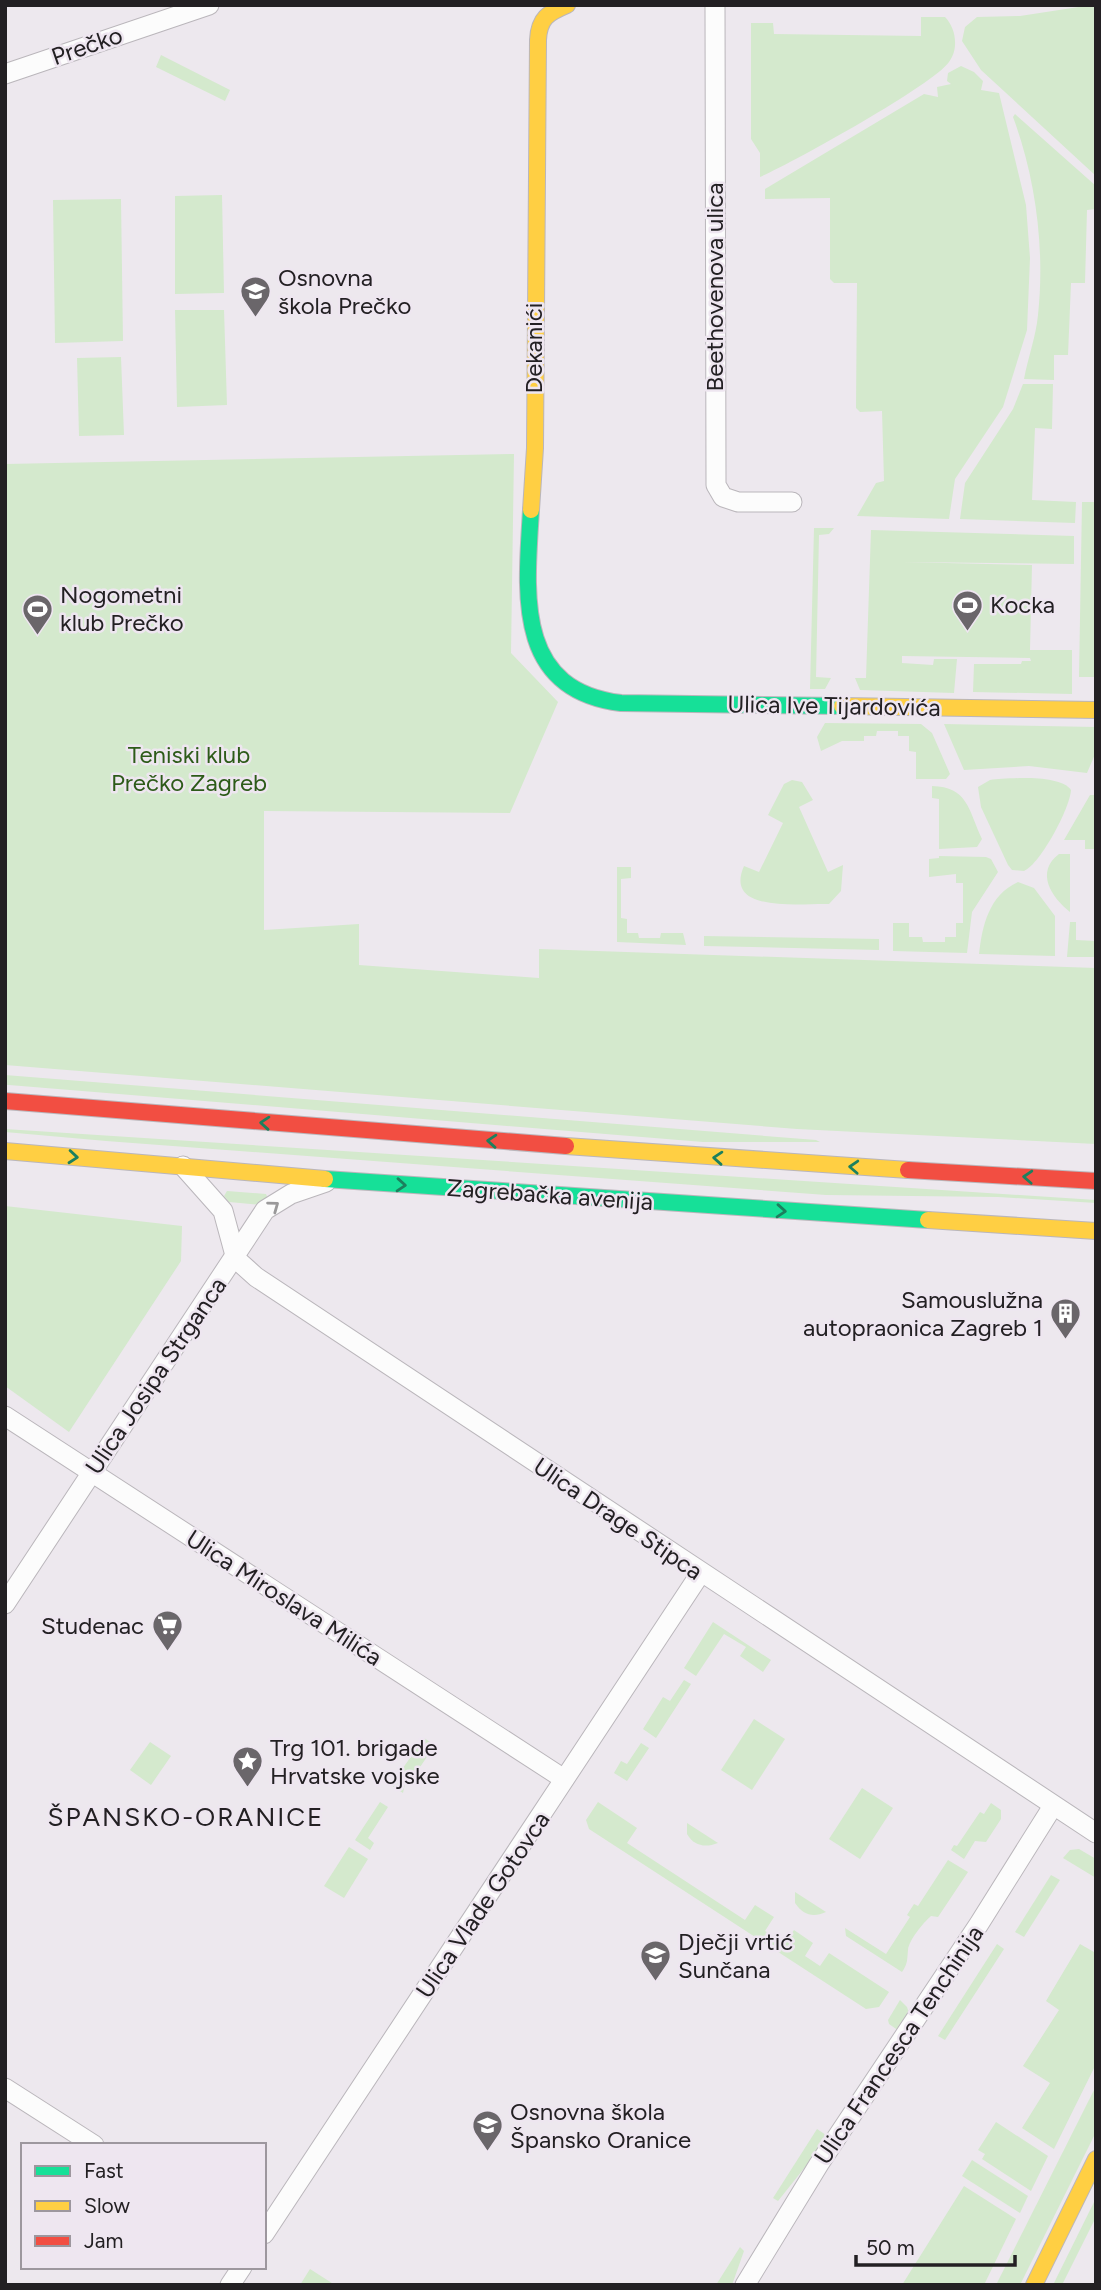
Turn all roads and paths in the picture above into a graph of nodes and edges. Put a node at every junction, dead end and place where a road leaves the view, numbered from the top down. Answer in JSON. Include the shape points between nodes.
{"nodes":[{"id":1,"x":209,"y":5,"type":"edge"},
{"id":2,"x":567,"y":5,"type":"edge"},
{"id":3,"x":715,"y":5,"type":"edge"},
{"id":4,"x":5,"y":74,"type":"edge"},
{"id":5,"x":792,"y":502,"type":"dead end"},
{"id":6,"x":574,"y":692,"type":"joint"},
{"id":7,"x":1096,"y":710,"type":"edge"},
{"id":8,"x":5,"y":1101,"type":"edge"},
{"id":9,"x":5,"y":1151,"type":"edge"},
{"id":10,"x":183,"y":1166,"type":"junction"},
{"id":11,"x":333,"y":1180,"type":"junction"},
{"id":12,"x":1096,"y":1181,"type":"edge"},
{"id":13,"x":1096,"y":1231,"type":"edge"},
{"id":14,"x":236,"y":1259,"type":"junction"},
{"id":15,"x":5,"y":1416,"type":"edge"},
{"id":16,"x":92,"y":1472,"type":"junction"},
{"id":17,"x":700,"y":1574,"type":"junction"},
{"id":18,"x":5,"y":1604,"type":"edge"},
{"id":19,"x":564,"y":1779,"type":"junction"},
{"id":20,"x":1053,"y":1806,"type":"junction"},
{"id":21,"x":1096,"y":1833,"type":"edge"},
{"id":22,"x":5,"y":2088,"type":"edge"},
{"id":23,"x":91,"y":2143,"type":"edge"},
{"id":24,"x":1096,"y":2160,"type":"edge"},
{"id":25,"x":266,"y":2231,"type":"edge"},
{"id":26,"x":241,"y":2269,"type":"edge"},
{"id":27,"x":230,"y":2285,"type":"edge"},
{"id":28,"x":745,"y":2285,"type":"edge"},
{"id":29,"x":1034,"y":2285,"type":"edge"}],
"edges":[{"from":1,"to":4,"type":"street","name":"Prečko"},
{"from":2,"to":6,"type":"main road","name":"Dekanići","via":[[545,13],[539,22],[530,572],[537,646],[555,679]]},
{"from":3,"to":5,"type":"street","name":"Beethovenova ulica","via":[[716,485],[723,497],[738,502]]},
{"from":6,"to":7,"type":"main road","name":"Ulica Ive Tijardovića","via":[[635,704]]},
{"from":12,"to":8,"type":"main road","name":"Zagrebačka avenija","one_way":true,"via":[[786,1163]]},
{"from":9,"to":10,"type":"main road","name":"Zagrebačka avenija","one_way":true},
{"from":10,"to":11,"type":"main road","name":"Zagrebačka avenija"},
{"from":10,"to":14,"type":"street","via":[[223,1211]]},
{"from":11,"to":13,"type":"main road","name":"Zagrebačka avenija","one_way":true},
{"from":14,"to":11,"type":"street","name":"Ulica Josipa Strganca","one_way":true,"via":[[265,1210],[291,1194]]},
{"from":14,"to":16,"type":"street","name":"Ulica Josipa Strganca","via":[[208,1293]]},
{"from":14,"to":17,"type":"street","name":"Ulica Drage Stipca","via":[[256,1277]]},
{"from":15,"to":16,"type":"street","name":"Ulica Miroslava Milića"},
{"from":16,"to":18,"type":"street","name":"Ulica Josipa Strganca"},
{"from":16,"to":19,"type":"street","name":"Ulica Miroslava Milića"},
{"from":17,"to":19,"type":"street","name":"Ulica Vlade Gotovca"},
{"from":17,"to":20,"type":"street","name":"Ulica Drage Stipca"},
{"from":19,"to":25,"type":"street","name":"Ulica Vlade Gotovca"},
{"from":20,"to":21,"type":"street","name":"Ulica Drage Stipca"},
{"from":20,"to":28,"type":"street","name":"Ulica Francesca Tenchinija"},
{"from":22,"to":23,"type":"street"},
{"from":24,"to":29,"type":"main road"},
{"from":26,"to":27,"type":"street"}]}
